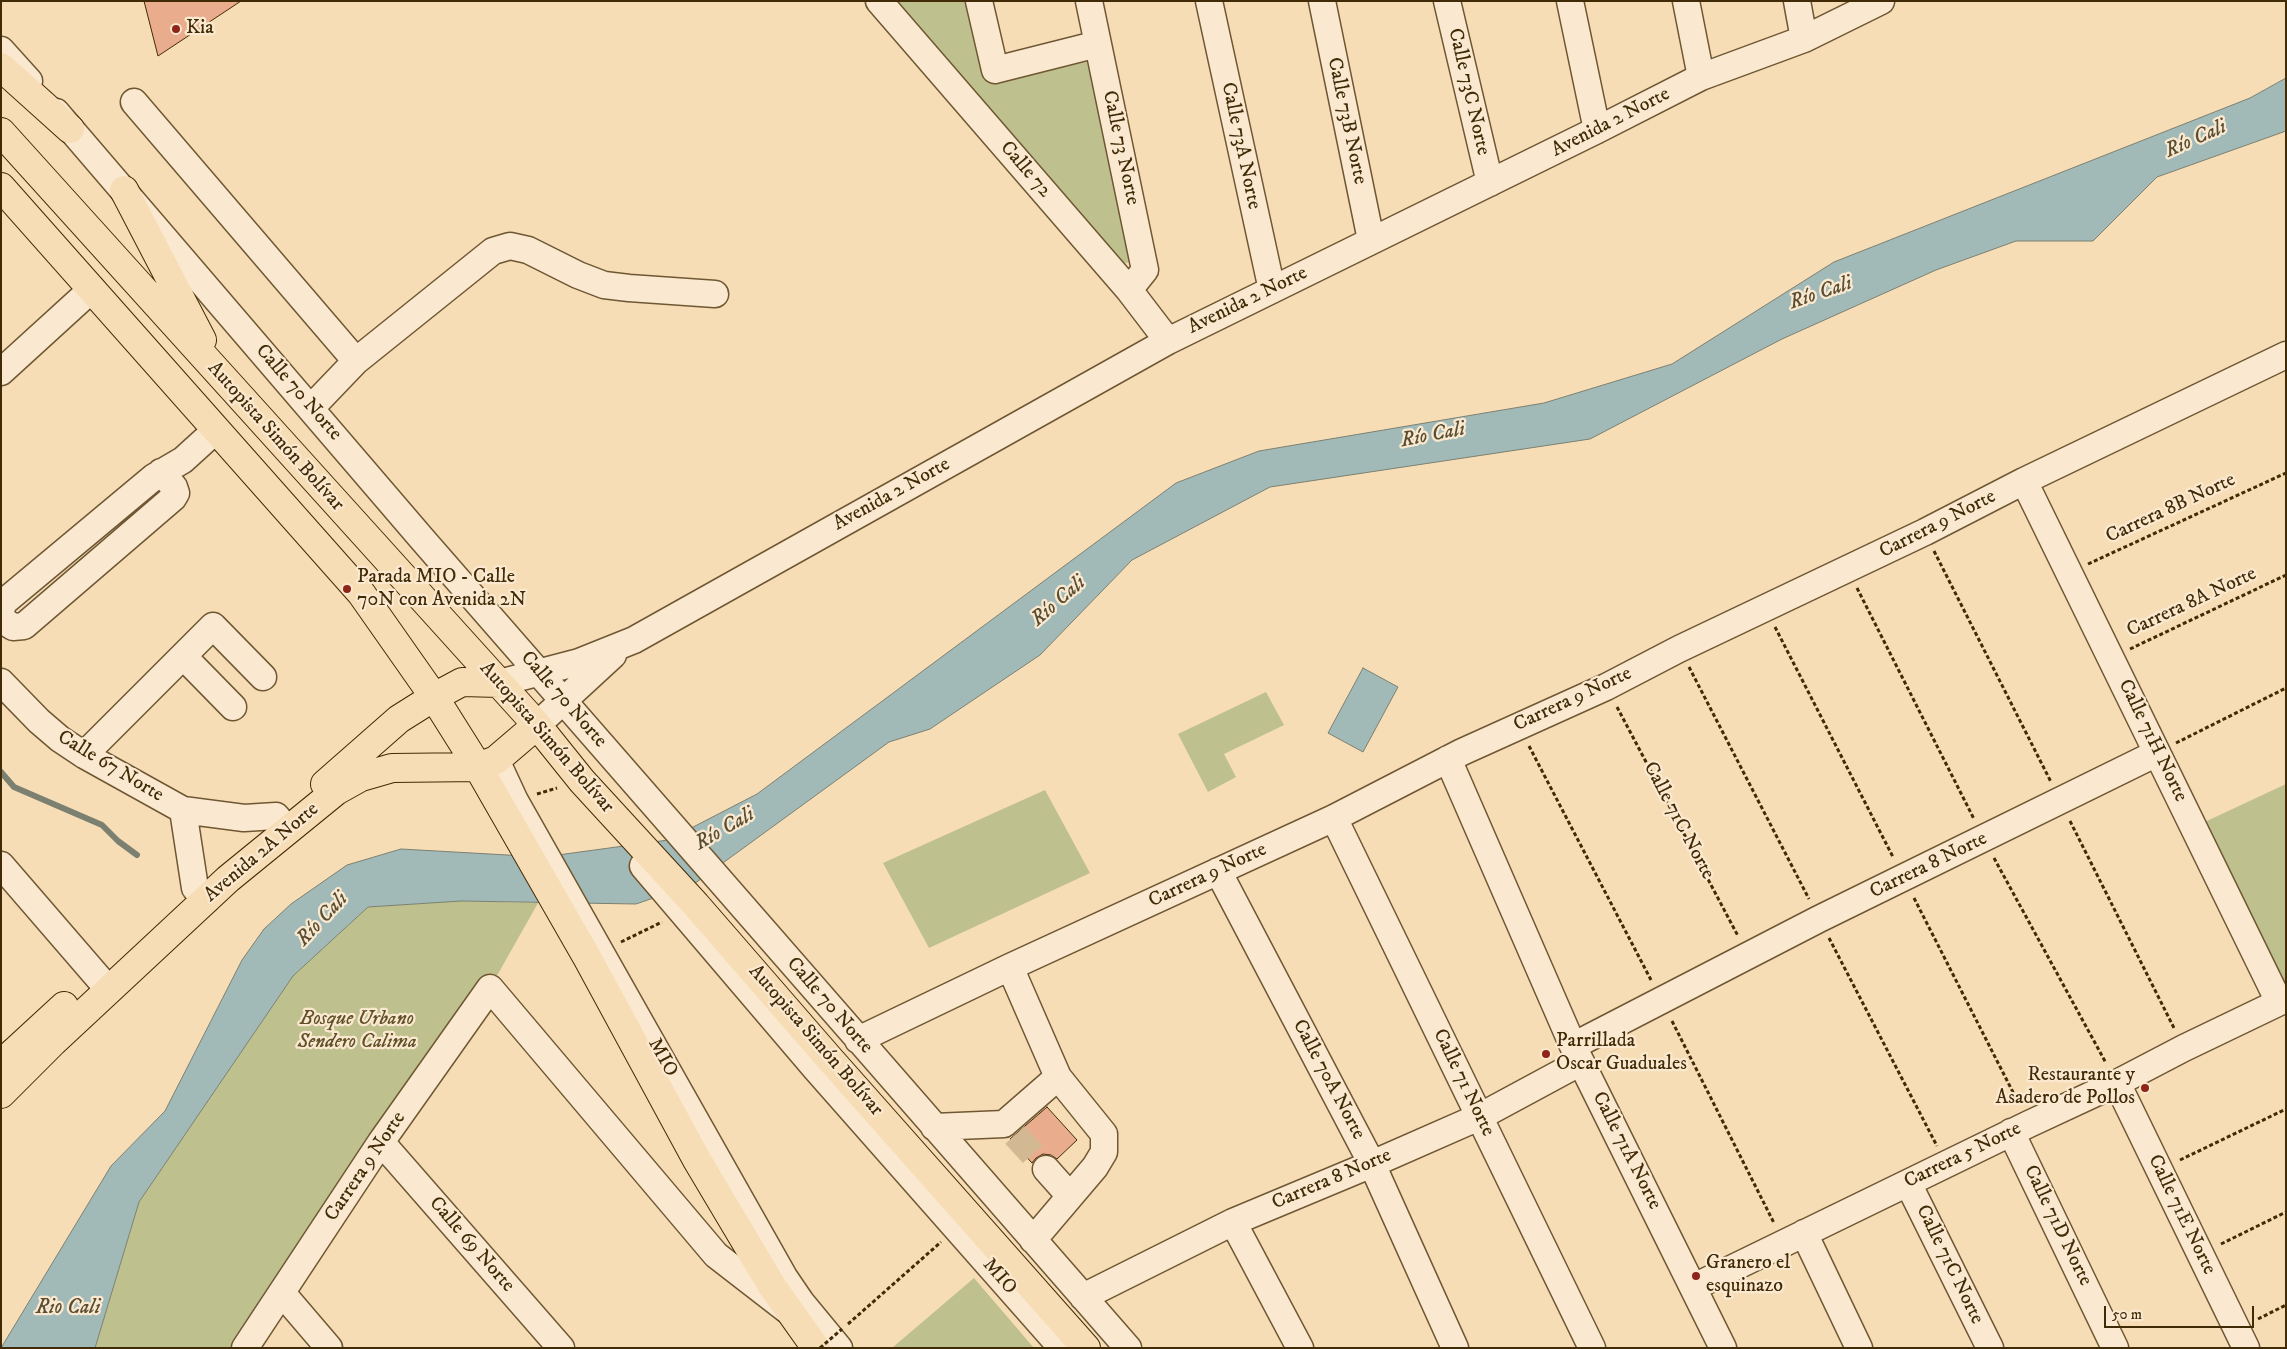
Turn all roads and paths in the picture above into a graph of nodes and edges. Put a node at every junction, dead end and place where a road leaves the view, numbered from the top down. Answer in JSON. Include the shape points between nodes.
{"nodes":[{"id":1,"x":879,"y":1,"type":"edge"},
{"id":2,"x":979,"y":1,"type":"edge"},
{"id":3,"x":1090,"y":1,"type":"edge"},
{"id":4,"x":1209,"y":1,"type":"edge"},
{"id":5,"x":1322,"y":1,"type":"edge"},
{"id":6,"x":1447,"y":1,"type":"edge"},
{"id":7,"x":1570,"y":1,"type":"edge"},
{"id":8,"x":1686,"y":1,"type":"edge"},
{"id":9,"x":1797,"y":1,"type":"edge"},
{"id":10,"x":1881,"y":1,"type":"edge"},
{"id":11,"x":1804,"y":39,"type":"junction"},
{"id":12,"x":1098,"y":44,"type":"junction"},
{"id":13,"x":1,"y":50,"type":"edge"},
{"id":14,"x":1,"y":67,"type":"edge"},
{"id":15,"x":1701,"y":77,"type":"junction"},
{"id":16,"x":134,"y":102,"type":"dead end"},
{"id":17,"x":70,"y":129,"type":"junction"},
{"id":18,"x":1597,"y":130,"type":"junction"},
{"id":19,"x":1,"y":132,"type":"edge"},
{"id":20,"x":1490,"y":183,"type":"junction"},
{"id":21,"x":1,"y":187,"type":"edge"},
{"id":22,"x":124,"y":190,"type":"junction"},
{"id":23,"x":1371,"y":240,"type":"junction"},
{"id":24,"x":92,"y":289,"type":"junction"},
{"id":25,"x":1129,"y":290,"type":"junction"},
{"id":26,"x":1272,"y":290,"type":"junction"},
{"id":27,"x":715,"y":294,"type":"dead end"},
{"id":28,"x":1168,"y":340,"type":"junction"},
{"id":29,"x":2286,"y":355,"type":"edge"},
{"id":30,"x":356,"y":361,"type":"junction"},
{"id":31,"x":1,"y":372,"type":"edge"},
{"id":32,"x":220,"y":374,"type":"junction"},
{"id":33,"x":311,"y":408,"type":"junction"},
{"id":34,"x":216,"y":430,"type":"junction"},
{"id":35,"x":2286,"y":473,"type":"edge"},
{"id":36,"x":2024,"y":481,"type":"junction"},
{"id":37,"x":2069,"y":573,"type":"junction"},
{"id":38,"x":2286,"y":576,"type":"edge"},
{"id":39,"x":1,"y":612,"type":"edge"},
{"id":40,"x":634,"y":640,"type":"junction"},
{"id":41,"x":183,"y":656,"type":"junction"},
{"id":42,"x":2111,"y":658,"type":"junction"},
{"id":43,"x":538,"y":672,"type":"junction"},
{"id":44,"x":263,"y":677,"type":"dead end"},
{"id":45,"x":1,"y":682,"type":"edge"},
{"id":46,"x":491,"y":683,"type":"junction"},
{"id":47,"x":1606,"y":686,"type":"junction"},
{"id":48,"x":2286,"y":688,"type":"edge"},
{"id":49,"x":434,"y":697,"type":"junction"},
{"id":50,"x":563,"y":699,"type":"junction"},
{"id":51,"x":232,"y":707,"type":"dead end"},
{"id":52,"x":532,"y":730,"type":"junction"},
{"id":53,"x":2157,"y":753,"type":"junction"},
{"id":54,"x":84,"y":755,"type":"junction"},
{"id":55,"x":1448,"y":760,"type":"junction"},
{"id":56,"x":487,"y":763,"type":"junction"},
{"id":57,"x":183,"y":810,"type":"junction"},
{"id":58,"x":1334,"y":818,"type":"junction"},
{"id":59,"x":282,"y":823,"type":"junction"},
{"id":60,"x":1,"y":865,"type":"edge"},
{"id":61,"x":1218,"y":871,"type":"junction"},
{"id":62,"x":200,"y":894,"type":"junction"},
{"id":63,"x":689,"y":908,"type":"junction"},
{"id":64,"x":595,"y":955,"type":"junction"},
{"id":65,"x":1749,"y":956,"type":"junction"},
{"id":66,"x":1010,"y":967,"type":"junction"},
{"id":67,"x":104,"y":983,"type":"junction"},
{"id":68,"x":2283,"y":1001,"type":"edge"},
{"id":69,"x":858,"y":1040,"type":"junction"},
{"id":70,"x":1577,"y":1054,"type":"junction"},
{"id":71,"x":1,"y":1064,"type":"edge"},
{"id":72,"x":1058,"y":1077,"type":"junction"},
{"id":73,"x":2117,"y":1083,"type":"junction"},
{"id":74,"x":1,"y":1094,"type":"edge"},
{"id":75,"x":2286,"y":1109,"type":"edge"},
{"id":76,"x":1479,"y":1117,"type":"junction"},
{"id":77,"x":934,"y":1127,"type":"junction"},
{"id":78,"x":2011,"y":1132,"type":"junction"},
{"id":79,"x":381,"y":1142,"type":"junction"},
{"id":80,"x":1372,"y":1164,"type":"junction"},
{"id":81,"x":1046,"y":1169,"type":"tunnel mouth"},
{"id":82,"x":2159,"y":1170,"type":"junction"},
{"id":83,"x":1908,"y":1183,"type":"junction"},
{"id":84,"x":1070,"y":1196,"type":"junction"},
{"id":85,"x":2286,"y":1212,"type":"edge"},
{"id":86,"x":1233,"y":1222,"type":"junction"},
{"id":87,"x":956,"y":1228,"type":"junction"},
{"id":88,"x":1804,"y":1233,"type":"junction"},
{"id":89,"x":1033,"y":1240,"type":"junction"},
{"id":90,"x":2200,"y":1254,"type":"junction"},
{"id":91,"x":1694,"y":1287,"type":"junction"},
{"id":92,"x":282,"y":1293,"type":"junction"},
{"id":93,"x":1083,"y":1297,"type":"junction"},
{"id":94,"x":2286,"y":1305,"type":"edge"},
{"id":95,"x":789,"y":1312,"type":"junction"},
{"id":96,"x":841,"y":1335,"type":"edge"},
{"id":97,"x":2241,"y":1338,"type":"edge"},
{"id":98,"x":245,"y":1348,"type":"edge"},
{"id":99,"x":329,"y":1348,"type":"edge"},
{"id":100,"x":560,"y":1348,"type":"edge"},
{"id":101,"x":816,"y":1348,"type":"edge"},
{"id":102,"x":820,"y":1348,"type":"edge"},
{"id":103,"x":1062,"y":1348,"type":"edge"},
{"id":104,"x":1086,"y":1348,"type":"edge"},
{"id":105,"x":1128,"y":1348,"type":"edge"},
{"id":106,"x":1300,"y":1348,"type":"edge"},
{"id":107,"x":1455,"y":1348,"type":"edge"},
{"id":108,"x":1592,"y":1348,"type":"edge"},
{"id":109,"x":1723,"y":1348,"type":"edge"},
{"id":110,"x":1859,"y":1348,"type":"edge"},
{"id":111,"x":1990,"y":1348,"type":"edge"},
{"id":112,"x":2114,"y":1348,"type":"edge"}],
"edges":[{"from":1,"to":25,"type":"street","name":"Calle 72"},
{"from":2,"to":12,"type":"street","via":[[995,70]]},
{"from":3,"to":12,"type":"street","name":"Calle 73 Norte"},
{"from":4,"to":26,"type":"street","name":"Calle 73A Norte"},
{"from":5,"to":23,"type":"street","name":"Calle 73B Norte"},
{"from":6,"to":20,"type":"street","name":"Calle 73C Norte"},
{"from":7,"to":18,"type":"street"},
{"from":8,"to":15,"type":"street"},
{"from":9,"to":11,"type":"street"},
{"from":10,"to":11,"type":"street","name":"Avenida 2 Norte"},
{"from":11,"to":15,"type":"street","name":"Avenida 2 Norte"},
{"from":12,"to":25,"type":"street","name":"Calle 73 Norte","via":[[1145,270]]},
{"from":13,"to":17,"type":"street","name":"Calle 70 Norte"},
{"from":14,"to":17,"type":"main road"},
{"from":15,"to":18,"type":"street","name":"Avenida 2 Norte"},
{"from":16,"to":30,"type":"street"},
{"from":17,"to":22,"type":"street","name":"Calle 70 Norte"},
{"from":18,"to":20,"type":"street","name":"Avenida 2 Norte"},
{"from":19,"to":32,"type":"main road","name":"Autopista Simón Bolívar"},
{"from":20,"to":23,"type":"street","name":"Avenida 2 Norte"},
{"from":21,"to":24,"type":"main road","name":"Autopista Simón Bolívar"},
{"from":22,"to":32,"type":"main road"},
{"from":22,"to":33,"type":"street","name":"Calle 70 Norte"},
{"from":23,"to":26,"type":"street","name":"Avenida 2 Norte"},
{"from":24,"to":31,"type":"street"},
{"from":24,"to":34,"type":"main road","name":"Autopista Simón Bolívar"},
{"from":25,"to":28,"type":"street","name":"Calle 72"},
{"from":26,"to":28,"type":"street","name":"Avenida 2 Norte"},
{"from":27,"to":30,"type":"street","via":[[604,284],[528,250],[510,246],[493,251]]},
{"from":28,"to":40,"type":"street","name":"Avenida 2 Norte"},
{"from":29,"to":36,"type":"street","name":"Carrera 9 Norte"},
{"from":30,"to":33,"type":"street"},
{"from":32,"to":46,"type":"main road","name":"Autopista Simón Bolívar"},
{"from":33,"to":43,"type":"street","name":"Calle 70 Norte"},
{"from":34,"to":39,"type":"street","via":[[183,460],[161,472],[4,602]]},
{"from":34,"to":49,"type":"main road","name":"Autopista Simón Bolívar","via":[[361,593]]},
{"from":35,"to":37,"type":"path","name":"Carrera 8B Norte"},
{"from":36,"to":37,"type":"street","name":"Calle 71H Norte"},
{"from":36,"to":47,"type":"street","name":"Carrera 9 Norte"},
{"from":37,"to":42,"type":"street","name":"Calle 71H Norte"},
{"from":38,"to":42,"type":"path","name":"Carrera 8A Norte"},
{"from":40,"to":43,"type":"street","name":"Avenida 2 Norte","via":[[598,656]]},
{"from":40,"to":50,"type":"street","name":"Avenida 2 Norte","via":[[606,660],[578,689]]},
{"from":41,"to":44,"type":"street","via":[[212,626]]},
{"from":41,"to":51,"type":"street"},
{"from":41,"to":54,"type":"street"},
{"from":42,"to":53,"type":"street","name":"Calle 71H Norte"},
{"from":43,"to":46,"type":"street","name":"Avenida 2A Norte"},
{"from":43,"to":50,"type":"street","name":"Calle 70 Norte"},
{"from":45,"to":54,"type":"street","name":"Calle 67 Norte","via":[[39,722]]},
{"from":46,"to":49,"type":"main road","name":"Avenida 2A Norte","via":[[462,682]]},
{"from":46,"to":52,"type":"main road","name":"Autopista Simón Bolívar"},
{"from":47,"to":55,"type":"street","name":"Carrera 9 Norte"},
{"from":47,"to":65,"type":"path","name":"Calle 71C Norte"},
{"from":48,"to":53,"type":"path"},
{"from":49,"to":56,"type":"main road","name":"Autopista Simón Bolívar"},
{"from":49,"to":59,"type":"main road","name":"Avenida 2A Norte","via":[[399,719]]},
{"from":50,"to":52,"type":"street"},
{"from":50,"to":69,"type":"street","name":"Calle 70 Norte"},
{"from":52,"to":56,"type":"main road"},
{"from":52,"to":63,"type":"main road","name":"Autopista Simón Bolívar"},
{"from":53,"to":65,"type":"street","name":"Carrera 8 Norte"},
{"from":53,"to":68,"type":"street","name":"Calle 71H Norte"},
{"from":54,"to":57,"type":"street","name":"Calle 67 Norte"},
{"from":55,"to":58,"type":"street","name":"Carrera 9 Norte"},
{"from":55,"to":70,"type":"street","name":"Calle 71A Norte"},
{"from":56,"to":59,"type":"main road","name":"Avenida 2A Norte","via":[[458,769],[400,768],[368,775]]},
{"from":56,"to":64,"type":"main road","name":"Autopista Simón Bolívar"},
{"from":57,"to":59,"type":"street","name":"Calle 67 Norte"},
{"from":57,"to":62,"type":"street","name":"Calle 67 Norte"},
{"from":58,"to":61,"type":"street","name":"Carrera 9 Norte"},
{"from":58,"to":76,"type":"street","name":"Calle 71 Norte"},
{"from":59,"to":62,"type":"main road","name":"Avenida 2A Norte"},
{"from":60,"to":67,"type":"street"},
{"from":61,"to":66,"type":"street","name":"Carrera 9 Norte"},
{"from":61,"to":80,"type":"street","name":"Calle 70A Norte"},
{"from":62,"to":67,"type":"main road","name":"Avenida 2A Norte"},
{"from":63,"to":64,"type":"path"},
{"from":63,"to":87,"type":"street","name":"MIO","via":[[816,1069]]},
{"from":63,"to":104,"type":"main road","name":"Autopista Simón Bolívar","via":[[828,1057]]},
{"from":64,"to":95,"type":"main road","name":"Autopista Simón Bolívar","via":[[697,1160]]},
{"from":64,"to":96,"type":"street","name":"MIO","via":[[784,1277],[801,1302]]},
{"from":65,"to":70,"type":"street","name":"Carrera 8 Norte"},
{"from":66,"to":69,"type":"street","name":"Carrera 9 Norte"},
{"from":66,"to":72,"type":"street"},
{"from":67,"to":71,"type":"main road","name":"Avenida 2A Norte"},
{"from":67,"to":74,"type":"main road","name":"Avenida 2A Norte","via":[[53,1042]]},
{"from":68,"to":73,"type":"street","name":"Carrera 5 Norte"},
{"from":69,"to":77,"type":"street","name":"Calle 70 Norte"},
{"from":70,"to":76,"type":"street","name":"Carrera 8 Norte"},
{"from":70,"to":91,"type":"street","name":"Calle 71A Norte"},
{"from":72,"to":77,"type":"street","via":[[1009,1129]]},
{"from":72,"to":84,"type":"street","via":[[1104,1134],[1104,1152]]},
{"from":73,"to":78,"type":"street","name":"Carrera 5 Norte"},
{"from":73,"to":82,"type":"street","name":"Calle 71E Norte"},
{"from":75,"to":82,"type":"path"},
{"from":76,"to":80,"type":"street","name":"Carrera 8 Norte"},
{"from":76,"to":108,"type":"street","name":"Calle 71 Norte"},
{"from":77,"to":89,"type":"street","name":"Calle 70 Norte"},
{"from":78,"to":83,"type":"street","name":"Carrera 5 Norte"},
{"from":78,"to":112,"type":"street","name":"Calle 71D Norte"},
{"from":79,"to":92,"type":"street","name":"Carrera 9 Norte"},
{"from":79,"to":95,"type":"street","name":"Carrera 9 Norte","via":[[490,988],[716,1255]]},
{"from":79,"to":100,"type":"street","name":"Calle 69 Norte"},
{"from":80,"to":86,"type":"street","name":"Carrera 8 Norte"},
{"from":80,"to":107,"type":"street","name":"Calle 70A Norte"},
{"from":81,"to":84,"type":"street"},
{"from":82,"to":90,"type":"street","name":"Calle 71E Norte"},
{"from":83,"to":88,"type":"street","name":"Carrera 5 Norte"},
{"from":83,"to":111,"type":"street","name":"Calle 71C Norte"},
{"from":84,"to":89,"type":"street"},
{"from":85,"to":90,"type":"path"},
{"from":86,"to":93,"type":"street","name":"Carrera 8 Norte"},
{"from":86,"to":106,"type":"street"},
{"from":87,"to":96,"type":"path"},
{"from":87,"to":103,"type":"street","name":"MIO"},
{"from":88,"to":91,"type":"street","name":"Carrera 5 Norte"},
{"from":88,"to":110,"type":"street"},
{"from":89,"to":93,"type":"street","name":"Calle 70 Norte"},
{"from":90,"to":97,"type":"street","name":"Calle 71E Norte"},
{"from":91,"to":109,"type":"street","name":"Calle 71A Norte"},
{"from":92,"to":98,"type":"street","name":"Carrera 9 Norte"},
{"from":92,"to":99,"type":"street"},
{"from":93,"to":105,"type":"street","name":"Calle 70 Norte"},
{"from":94,"to":97,"type":"path"},
{"from":95,"to":101,"type":"main road"},
{"from":96,"to":102,"type":"path","bridge":true}]}
